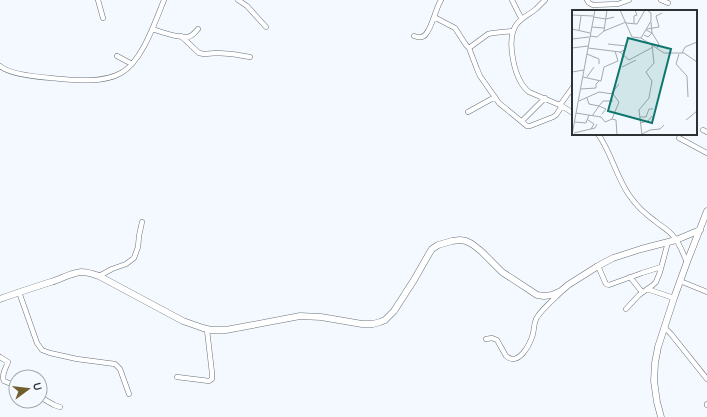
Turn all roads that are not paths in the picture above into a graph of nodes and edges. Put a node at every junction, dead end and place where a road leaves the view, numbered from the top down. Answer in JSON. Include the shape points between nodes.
{"nodes":[{"id":1,"x":98,"y":0,"type":"edge"},
{"id":2,"x":164,"y":0,"type":"edge"},
{"id":3,"x":238,"y":0,"type":"edge"},
{"id":4,"x":441,"y":0,"type":"edge"},
{"id":5,"x":512,"y":0,"type":"edge"},
{"id":6,"x":545,"y":0,"type":"edge"},
{"id":7,"x":587,"y":0,"type":"edge"},
{"id":8,"x":628,"y":0,"type":"edge"},
{"id":9,"x":661,"y":0,"type":"edge"},
{"id":10,"x":668,"y":3,"type":"dead end"},
{"id":11,"x":434,"y":17,"type":"junction"},
{"id":12,"x":103,"y":18,"type":"dead end"},
{"id":13,"x":522,"y":19,"type":"junction"},
{"id":14,"x":266,"y":27,"type":"dead end"},
{"id":15,"x":152,"y":29,"type":"junction"},
{"id":16,"x":198,"y":30,"type":"dead end"},
{"id":17,"x":513,"y":31,"type":"junction"},
{"id":18,"x":181,"y":36,"type":"junction"},
{"id":19,"x":414,"y":36,"type":"dead end"},
{"id":20,"x":469,"y":48,"type":"junction"},
{"id":21,"x":117,"y":56,"type":"dead end"},
{"id":22,"x":250,"y":57,"type":"dead end"},
{"id":23,"x":132,"y":64,"type":"junction"},
{"id":24,"x":0,"y":66,"type":"edge"},
{"id":25,"x":572,"y":89,"type":"edge"},
{"id":26,"x":494,"y":97,"type":"junction"},
{"id":27,"x":545,"y":98,"type":"junction"},
{"id":28,"x":561,"y":106,"type":"junction"},
{"id":29,"x":468,"y":112,"type":"dead end"},
{"id":30,"x":572,"y":112,"type":"edge"},
{"id":31,"x":522,"y":122,"type":"junction"},
{"id":32,"x":599,"y":135,"type":"edge"},
{"id":33,"x":678,"y":138,"type":"dead end"},
{"id":34,"x":707,"y":153,"type":"edge"},
{"id":35,"x":707,"y":211,"type":"edge"},
{"id":36,"x":705,"y":221,"type":"edge"},
{"id":37,"x":142,"y":222,"type":"dead end"},
{"id":38,"x":700,"y":230,"type":"junction"},
{"id":39,"x":676,"y":240,"type":"junction"},
{"id":40,"x":668,"y":242,"type":"junction"},
{"id":41,"x":687,"y":262,"type":"junction"},
{"id":42,"x":598,"y":266,"type":"junction"},
{"id":43,"x":662,"y":267,"type":"junction"},
{"id":44,"x":100,"y":276,"type":"junction"},
{"id":45,"x":630,"y":277,"type":"junction"},
{"id":46,"x":680,"y":281,"type":"junction"},
{"id":47,"x":645,"y":290,"type":"junction"},
{"id":48,"x":561,"y":291,"type":"junction"},
{"id":49,"x":19,"y":292,"type":"junction"},
{"id":50,"x":707,"y":292,"type":"edge"},
{"id":51,"x":674,"y":298,"type":"junction"},
{"id":52,"x":0,"y":299,"type":"edge"},
{"id":53,"x":626,"y":309,"type":"dead end"},
{"id":54,"x":664,"y":327,"type":"junction"},
{"id":55,"x":207,"y":330,"type":"junction"},
{"id":56,"x":486,"y":339,"type":"dead end"},
{"id":57,"x":0,"y":357,"type":"edge"},
{"id":58,"x":177,"y":377,"type":"dead end"},
{"id":59,"x":707,"y":379,"type":"edge"},
{"id":60,"x":8,"y":383,"type":"edge"},
{"id":61,"x":129,"y":394,"type":"dead end"},
{"id":62,"x":48,"y":402,"type":"edge"},
{"id":63,"x":60,"y":407,"type":"dead end"},
{"id":64,"x":660,"y":417,"type":"edge"}],
"edges":[{"from":1,"to":12,"type":"street"},
{"from":2,"to":15,"type":"street"},
{"from":3,"to":14,"type":"street"},
{"from":4,"to":11,"type":"street"},
{"from":5,"to":13,"type":"street"},
{"from":6,"to":13,"type":"street"},
{"from":7,"to":8,"type":"street","via":[[593,4],[618,4]]},
{"from":9,"to":10,"type":"street"},
{"from":11,"to":19,"type":"street","via":[[426,34],[421,38]]},
{"from":11,"to":20,"type":"street","via":[[455,28]]},
{"from":13,"to":17,"type":"street"},
{"from":15,"to":18,"type":"street"},
{"from":15,"to":23,"type":"street"},
{"from":16,"to":18,"type":"street","via":[[190,37]]},
{"from":17,"to":20,"type":"street","via":[[488,34]]},
{"from":17,"to":27,"type":"street","via":[[512,49],[519,78],[525,89]]},
{"from":18,"to":22,"type":"street","via":[[199,54],[217,53]]},
{"from":20,"to":26,"type":"street","via":[[476,69]]},
{"from":21,"to":23,"type":"street"},
{"from":23,"to":24,"type":"street","via":[[117,75],[78,80],[42,78],[6,70]]},
{"from":25,"to":28,"type":"street"},
{"from":26,"to":29,"type":"street"},
{"from":26,"to":31,"type":"street","via":[[501,106]]},
{"from":27,"to":28,"type":"street"},
{"from":27,"to":31,"type":"street"},
{"from":28,"to":30,"type":"street"},
{"from":28,"to":31,"type":"street","via":[[553,117],[530,126]]},
{"from":32,"to":39,"type":"street","via":[[629,194],[649,217]]},
{"from":33,"to":34,"type":"street"},
{"from":35,"to":36,"type":"street"},
{"from":36,"to":38,"type":"street"},
{"from":37,"to":44,"type":"street","via":[[134,258]]},
{"from":38,"to":39,"type":"street"},
{"from":38,"to":41,"type":"street"},
{"from":39,"to":40,"type":"street"},
{"from":39,"to":41,"type":"street"},
{"from":40,"to":42,"type":"street","via":[[641,248]]},
{"from":40,"to":43,"type":"street"},
{"from":41,"to":46,"type":"street"},
{"from":42,"to":45,"type":"street","via":[[608,284]]},
{"from":42,"to":48,"type":"street"},
{"from":43,"to":45,"type":"street"},
{"from":43,"to":47,"type":"street","via":[[656,282]]},
{"from":44,"to":49,"type":"street","via":[[86,272],[75,274]]},
{"from":44,"to":55,"type":"street","via":[[183,321]]},
{"from":45,"to":47,"type":"street"},
{"from":46,"to":50,"type":"street"},
{"from":46,"to":51,"type":"street"},
{"from":47,"to":51,"type":"street"},
{"from":47,"to":53,"type":"street"},
{"from":48,"to":55,"type":"street","via":[[552,295],[537,295],[502,272],[472,244],[460,240],[432,248],[394,311],[380,322],[362,324],[300,316],[226,330]]},
{"from":48,"to":56,"type":"street","via":[[536,319],[533,335],[525,352],[519,357],[508,358],[497,340]]},
{"from":49,"to":52,"type":"street"},
{"from":49,"to":61,"type":"street","via":[[37,343],[42,350],[77,359],[115,364],[120,369]]},
{"from":51,"to":54,"type":"street"},
{"from":54,"to":59,"type":"street"},
{"from":54,"to":64,"type":"street","via":[[654,373]]},
{"from":55,"to":58,"type":"street","via":[[212,379],[209,381]]},
{"from":57,"to":60,"type":"street","via":[[8,362],[2,376]]},
{"from":62,"to":63,"type":"street"}]}
